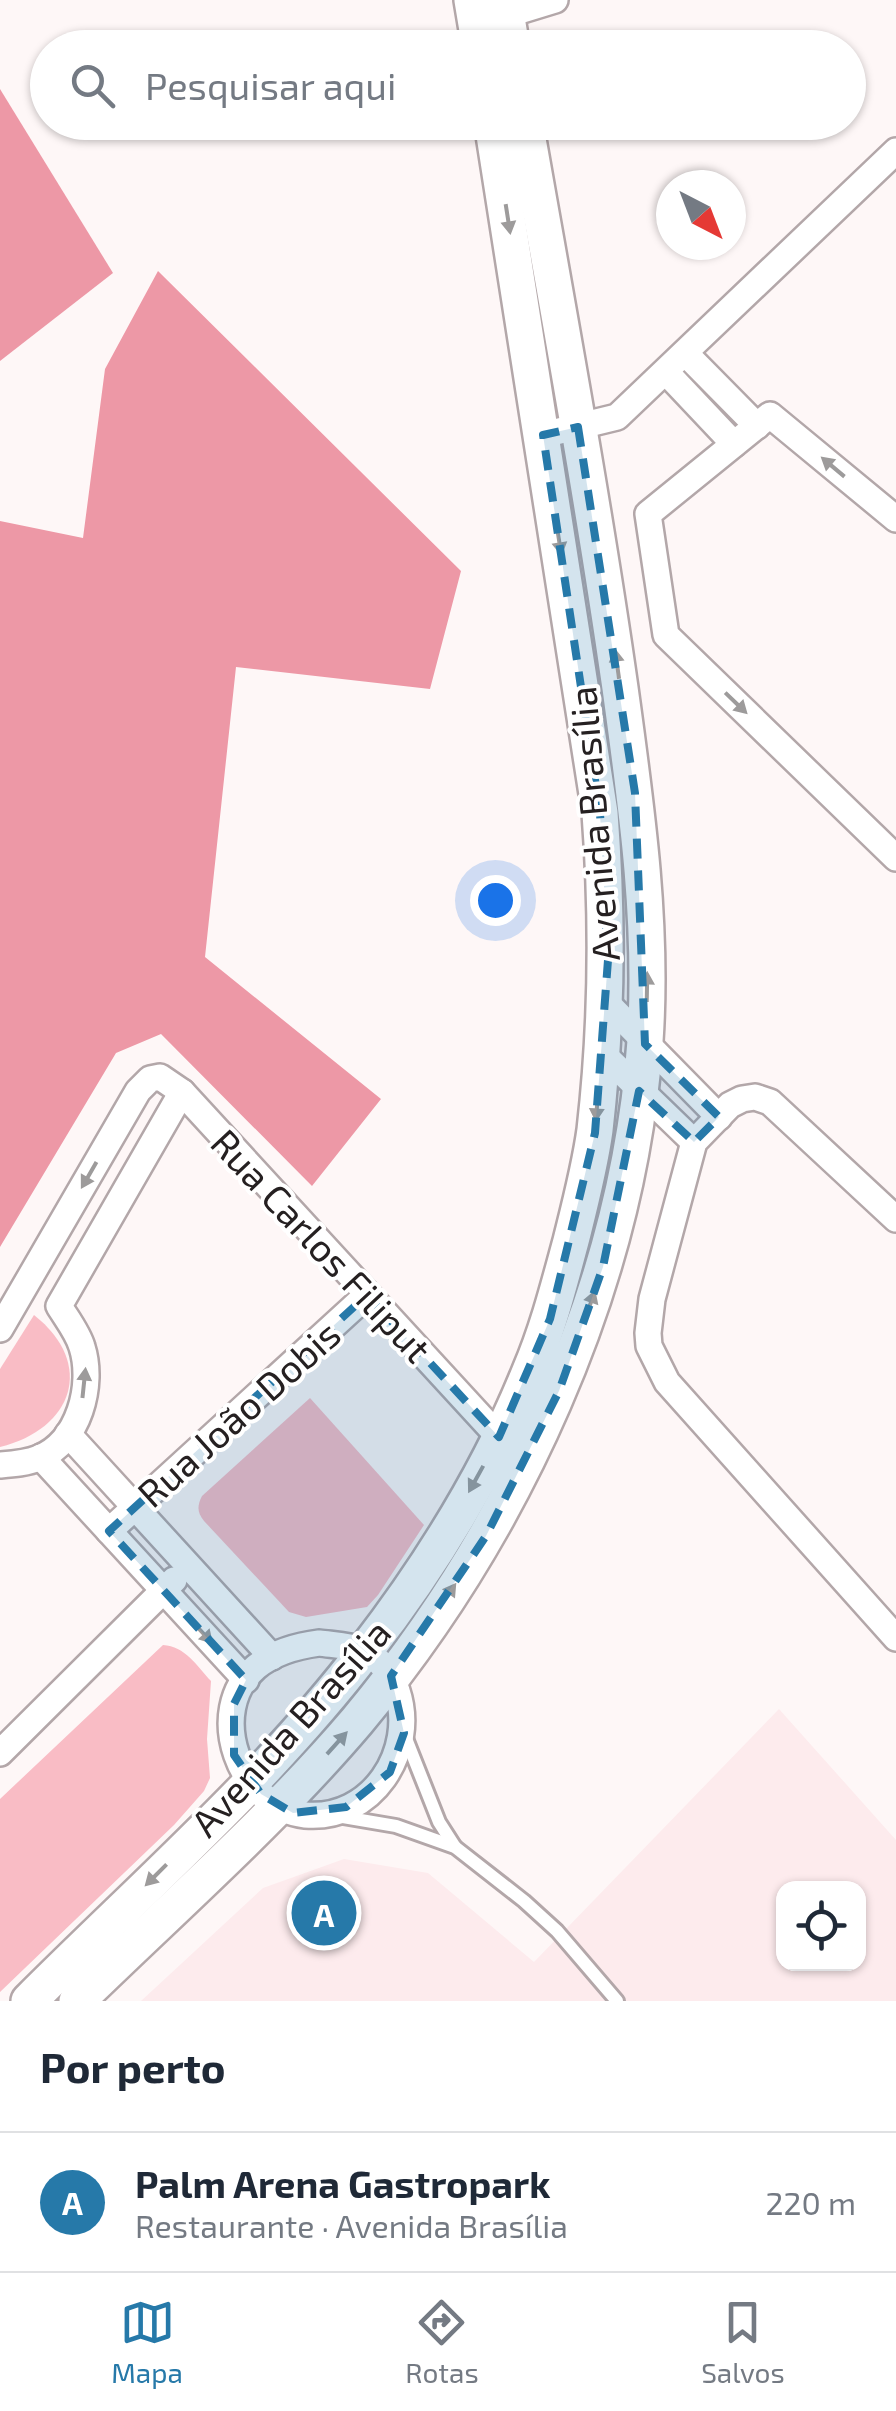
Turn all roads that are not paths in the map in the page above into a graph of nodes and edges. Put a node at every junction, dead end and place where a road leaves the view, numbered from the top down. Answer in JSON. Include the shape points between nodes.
{"nodes":[{"id":1,"x":555,"y":0,"type":"edge"},
{"id":2,"x":492,"y":22,"type":"edge"},
{"id":3,"x":495,"y":140,"type":"edge"},
{"id":4,"x":528,"y":140,"type":"edge"},
{"id":5,"x":896,"y":151,"type":"edge"},
{"id":6,"x":686,"y":354,"type":"junction"},
{"id":7,"x":666,"y":372,"type":"junction"},
{"id":8,"x":763,"y":420,"type":"junction"},
{"id":9,"x":578,"y":427,"type":"junction"},
{"id":10,"x":543,"y":436,"type":"junction"},
{"id":11,"x":734,"y":444,"type":"junction"},
{"id":12,"x":896,"y":519,"type":"edge"},
{"id":13,"x":896,"y":858,"type":"edge"},
{"id":14,"x":606,"y":1002,"type":"junction"},
{"id":15,"x":645,"y":1044,"type":"junction"},
{"id":16,"x":601,"y":1052,"type":"junction"},
{"id":17,"x":639,"y":1091,"type":"junction"},
{"id":18,"x":182,"y":1092,"type":"junction"},
{"id":19,"x":719,"y":1116,"type":"junction"},
{"id":20,"x":694,"y":1142,"type":"junction"},
{"id":21,"x":896,"y":1219,"type":"edge"},
{"id":22,"x":24,"y":1289,"type":"junction"},
{"id":23,"x":367,"y":1295,"type":"junction"},
{"id":24,"x":58,"y":1306,"type":"junction"},
{"id":25,"x":0,"y":1329,"type":"edge"},
{"id":26,"x":68,"y":1434,"type":"junction"},
{"id":27,"x":499,"y":1437,"type":"junction"},
{"id":28,"x":42,"y":1458,"type":"junction"},
{"id":29,"x":0,"y":1466,"type":"edge"},
{"id":30,"x":135,"y":1507,"type":"junction"},
{"id":31,"x":109,"y":1531,"type":"junction"},
{"id":32,"x":190,"y":1566,"type":"junction"},
{"id":33,"x":164,"y":1590,"type":"junction"},
{"id":34,"x":896,"y":1638,"type":"edge"},
{"id":35,"x":365,"y":1652,"type":"junction"},
{"id":36,"x":272,"y":1656,"type":"junction"},
{"id":37,"x":391,"y":1676,"type":"junction"},
{"id":38,"x":246,"y":1680,"type":"junction"},
{"id":39,"x":404,"y":1734,"type":"junction"},
{"id":40,"x":0,"y":1752,"type":"edge"},
{"id":41,"x":250,"y":1781,"type":"junction"},
{"id":42,"x":278,"y":1805,"type":"junction"},
{"id":43,"x":327,"y":1814,"type":"junction"},
{"id":44,"x":455,"y":1847,"type":"junction"},
{"id":45,"x":29,"y":2001,"type":"edge"},
{"id":46,"x":77,"y":2001,"type":"edge"},
{"id":47,"x":617,"y":2001,"type":"edge"}],
"edges":[{"from":1,"to":2,"type":"street"},
{"from":3,"to":10,"type":"main road","name":"Avenida Brasília","one_way":true},
{"from":4,"to":9,"type":"main road","name":"Avenida Brasília"},
{"from":5,"to":6,"type":"street"},
{"from":6,"to":7,"type":"street"},
{"from":6,"to":8,"type":"street"},
{"from":7,"to":9,"type":"street","via":[[617,417]]},
{"from":7,"to":11,"type":"street"},
{"from":8,"to":11,"type":"street"},
{"from":12,"to":8,"type":"street","one_way":true},
{"from":9,"to":10,"type":"street"},
{"from":15,"to":9,"type":"main road","name":"Avenida Brasília","one_way":true,"via":[[645,895],[635,793]]},
{"from":10,"to":14,"type":"main road","name":"Avenida Brasília","one_way":true,"via":[[600,812]]},
{"from":11,"to":13,"type":"street","one_way":true,"via":[[648,514],[666,636]]},
{"from":14,"to":15,"type":"street"},
{"from":14,"to":16,"type":"main road","name":"Avenida Brasília"},
{"from":15,"to":17,"type":"main road","name":"Avenida Brasília"},
{"from":15,"to":19,"type":"street"},
{"from":16,"to":17,"type":"street"},
{"from":16,"to":27,"type":"main road","name":"Avenida Brasília","one_way":true,"via":[[594,1132],[550,1319]]},
{"from":17,"to":20,"type":"street"},
{"from":37,"to":17,"type":"main road","name":"Avenida Brasília","one_way":true,"via":[[486,1536],[559,1392],[603,1267],[630,1160]]},
{"from":18,"to":22,"type":"street","name":"Rua Carlos Filiput","one_way":true,"via":[[160,1078],[138,1091]]},
{"from":18,"to":23,"type":"street","name":"Rua Carlos Filiput"},
{"from":18,"to":24,"type":"street"},
{"from":19,"to":20,"type":"street"},
{"from":19,"to":21,"type":"street","via":[[742,1098],[770,1102]]},
{"from":20,"to":34,"type":"street","via":[[652,1299],[650,1346],[667,1382]]},
{"from":22,"to":24,"type":"street"},
{"from":22,"to":25,"type":"street"},
{"from":23,"to":27,"type":"street","name":"Rua Carlos Filiput"},
{"from":23,"to":30,"type":"street","name":"Rua João Dobis"},
{"from":26,"to":24,"type":"street","one_way":true,"via":[[81,1408],[86,1366],[81,1343]]},
{"from":26,"to":28,"type":"street"},
{"from":26,"to":30,"type":"street"},
{"from":27,"to":35,"type":"main road","name":"Avenida Brasília","one_way":true},
{"from":28,"to":29,"type":"street"},
{"from":28,"to":31,"type":"street"},
{"from":30,"to":31,"type":"street","name":"Rua João Dobis"},
{"from":30,"to":32,"type":"street"},
{"from":31,"to":33,"type":"street"},
{"from":32,"to":33,"type":"street"},
{"from":32,"to":36,"type":"street"},
{"from":33,"to":38,"type":"street","one_way":true},
{"from":33,"to":40,"type":"street"},
{"from":35,"to":36,"type":"street","via":[[319,1644]]},
{"from":35,"to":37,"type":"street"},
{"from":35,"to":41,"type":"main road","name":"Avenida Brasília"},
{"from":36,"to":38,"type":"street"},
{"from":37,"to":39,"type":"street"},
{"from":42,"to":37,"type":"main road","name":"Avenida Brasília","one_way":true},
{"from":38,"to":41,"type":"street","via":[[234,1704],[232,1730],[234,1755]]},
{"from":39,"to":43,"type":"street","via":[[379,1785]]},
{"from":39,"to":44,"type":"lane"},
{"from":41,"to":42,"type":"street"},
{"from":41,"to":45,"type":"main road","name":"Avenida Brasília","one_way":true},
{"from":42,"to":43,"type":"street"},
{"from":42,"to":46,"type":"main road","name":"Avenida Brasília"},
{"from":43,"to":44,"type":"lane","via":[[396,1826]]},
{"from":44,"to":47,"type":"lane","via":[[535,1911]]}]}
